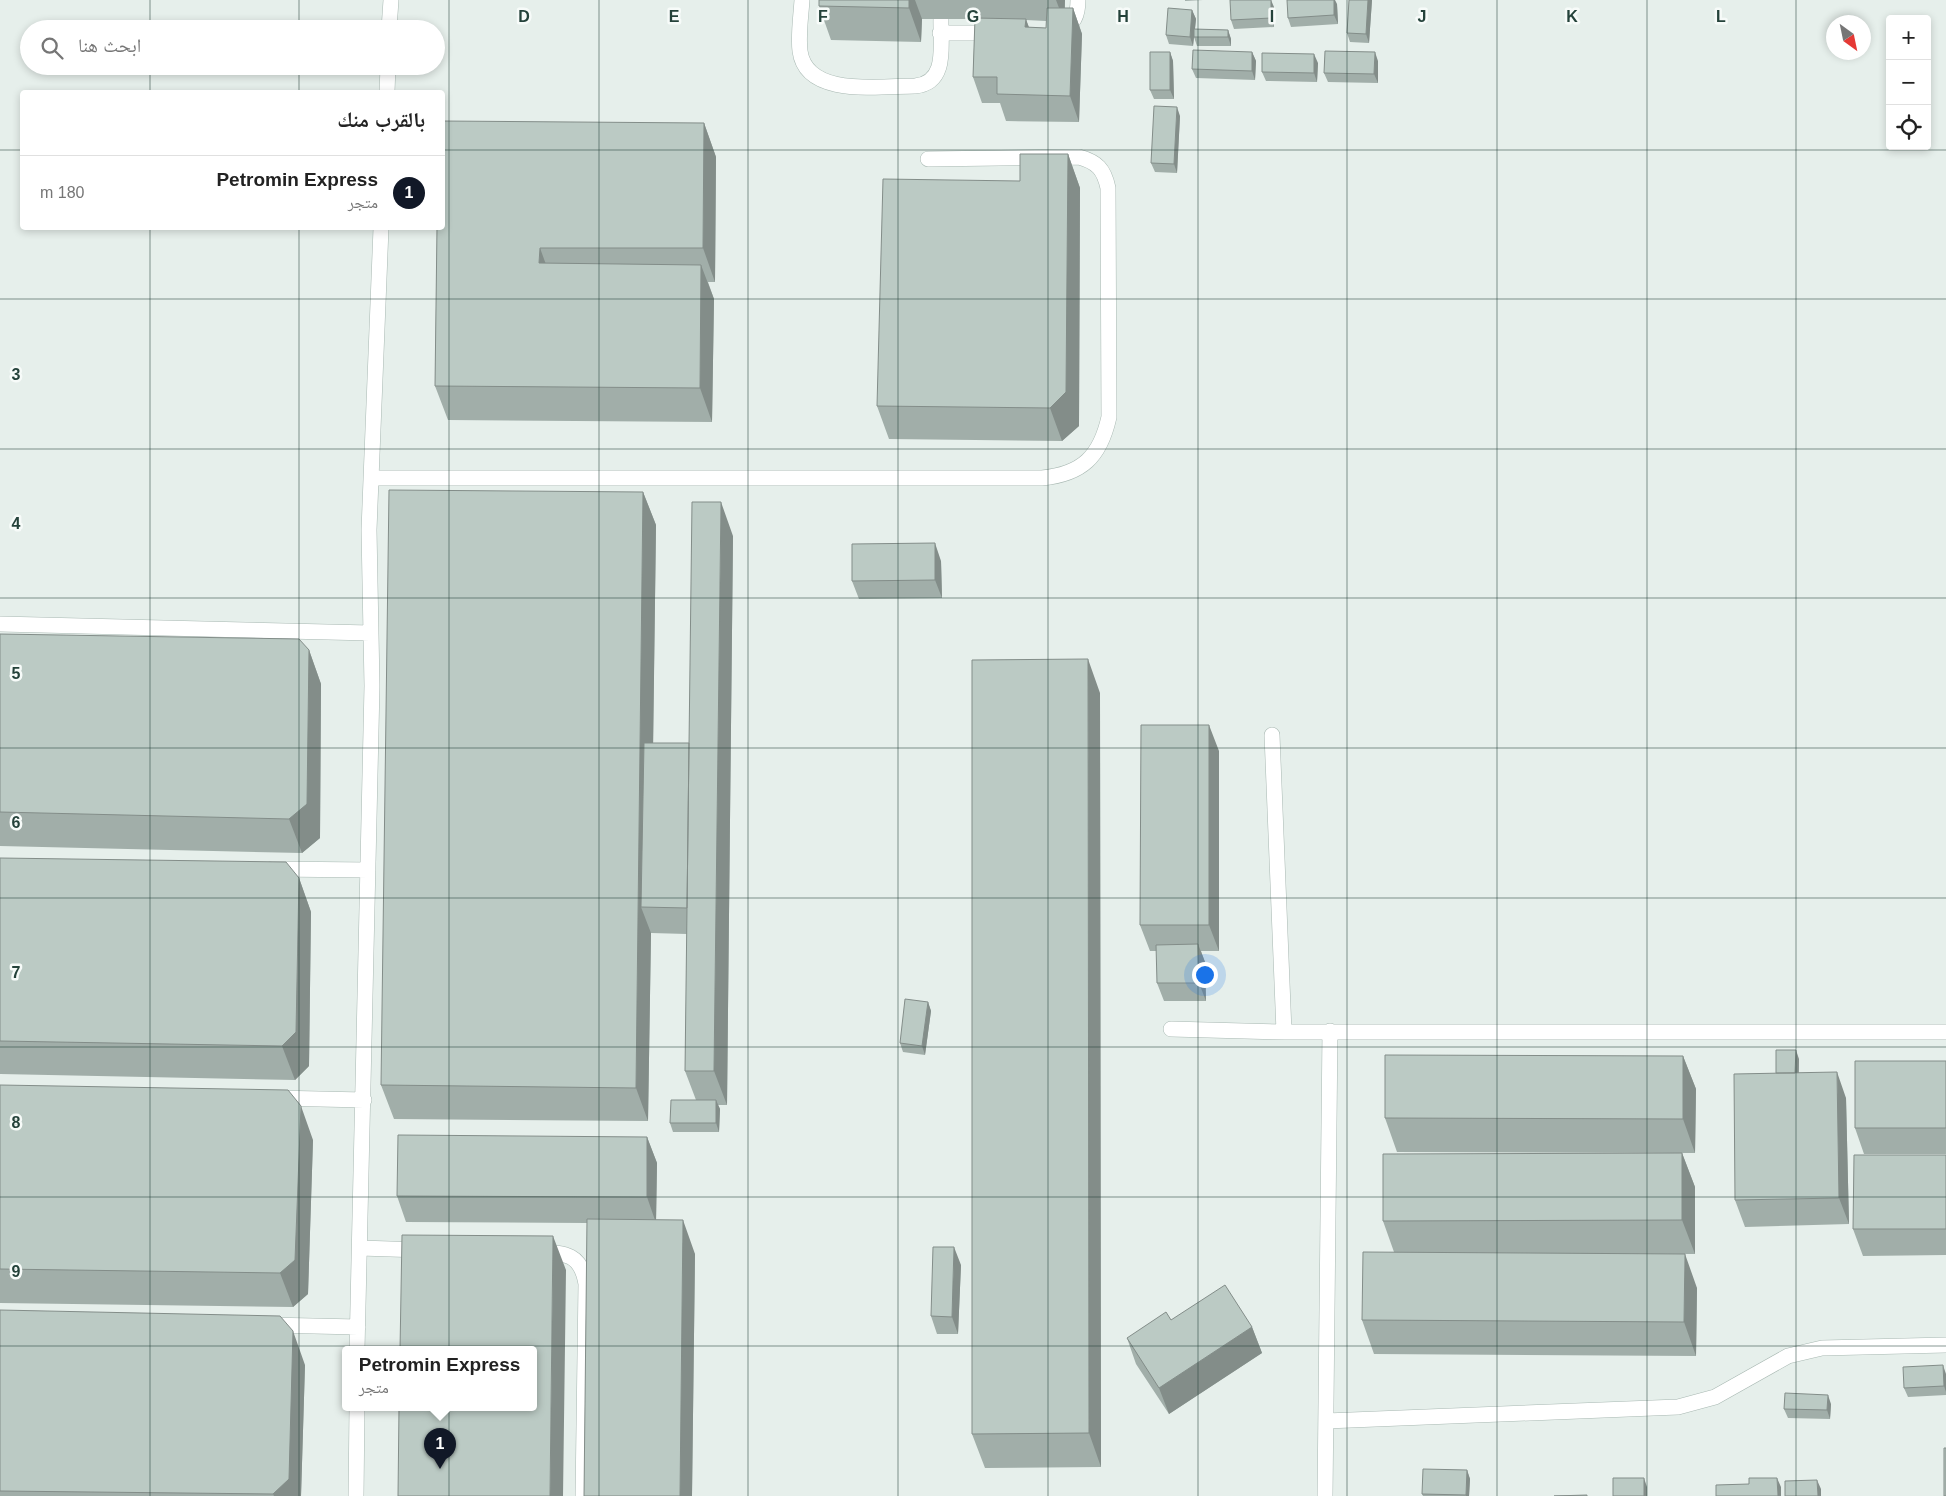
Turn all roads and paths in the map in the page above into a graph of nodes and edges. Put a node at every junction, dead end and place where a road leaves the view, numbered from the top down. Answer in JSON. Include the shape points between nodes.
{"nodes":[{"id":1,"x":391,"y":0,"type":"edge"},
{"id":2,"x":802,"y":0,"type":"edge"},
{"id":3,"x":1078,"y":0,"type":"edge"},
{"id":4,"x":390,"y":20,"type":"edge"},
{"id":5,"x":1009,"y":33,"type":"edge"},
{"id":6,"x":1048,"y":34,"type":"edge"},
{"id":7,"x":388,"y":75,"type":"edge"},
{"id":8,"x":387,"y":90,"type":"edge"},
{"id":9,"x":928,"y":159,"type":"dead end"},
{"id":10,"x":381,"y":230,"type":"edge"},
{"id":11,"x":372,"y":478,"type":"junction"},
{"id":12,"x":0,"y":624,"type":"edge"},
{"id":13,"x":370,"y":633,"type":"junction"},
{"id":14,"x":1272,"y":735,"type":"dead end"},
{"id":15,"x":258,"y":869,"type":"edge"},
{"id":16,"x":368,"y":870,"type":"junction"},
{"id":17,"x":1171,"y":1028,"type":"dead end"},
{"id":18,"x":1330,"y":1031,"type":"junction"},
{"id":19,"x":1284,"y":1032,"type":"junction"},
{"id":20,"x":1946,"y":1032,"type":"edge"},
{"id":21,"x":256,"y":1098,"type":"edge"},
{"id":22,"x":364,"y":1100,"type":"junction"},
{"id":23,"x":360,"y":1248,"type":"junction"},
{"id":24,"x":438,"y":1250,"type":"edge"},
{"id":25,"x":525,"y":1252,"type":"edge"},
{"id":26,"x":258,"y":1324,"type":"edge"},
{"id":27,"x":358,"y":1327,"type":"junction"},
{"id":28,"x":1946,"y":1345,"type":"edge"},
{"id":29,"x":357,"y":1346,"type":"edge"},
{"id":30,"x":357,"y":1411,"type":"edge"},
{"id":31,"x":1326,"y":1421,"type":"junction"},
{"id":32,"x":356,"y":1496,"type":"edge"},
{"id":33,"x":583,"y":1496,"type":"edge"},
{"id":34,"x":1325,"y":1496,"type":"edge"}],
"edges":[{"from":1,"to":4,"type":"street"},
{"from":2,"to":5,"type":"street","via":[[800,52],[806,68],[819,80],[836,85],[925,85],[938,73],[941,26]]},
{"from":3,"to":6,"type":"street","via":[[1076,19],[1069,27],[1059,33]]},
{"from":7,"to":8,"type":"street"},
{"from":9,"to":11,"type":"street","via":[[1079,156],[1094,161],[1104,172],[1108,188],[1109,417],[1105,436],[1095,454],[1080,467],[1062,476],[1042,478]]},
{"from":10,"to":11,"type":"street"},
{"from":11,"to":13,"type":"street"},
{"from":12,"to":13,"type":"street"},
{"from":13,"to":16,"type":"street"},
{"from":14,"to":19,"type":"street"},
{"from":15,"to":16,"type":"street"},
{"from":16,"to":22,"type":"street"},
{"from":17,"to":19,"type":"street"},
{"from":18,"to":19,"type":"street"},
{"from":18,"to":20,"type":"street"},
{"from":18,"to":31,"type":"street"},
{"from":21,"to":22,"type":"street"},
{"from":22,"to":23,"type":"street"},
{"from":23,"to":24,"type":"street"},
{"from":23,"to":27,"type":"street"},
{"from":25,"to":33,"type":"street","via":[[566,1254],[584,1271]]},
{"from":26,"to":27,"type":"street"},
{"from":27,"to":29,"type":"street"},
{"from":28,"to":31,"type":"street","via":[[1804,1350],[1715,1397],[1678,1407]]},
{"from":30,"to":32,"type":"street"},
{"from":31,"to":34,"type":"street"}]}
